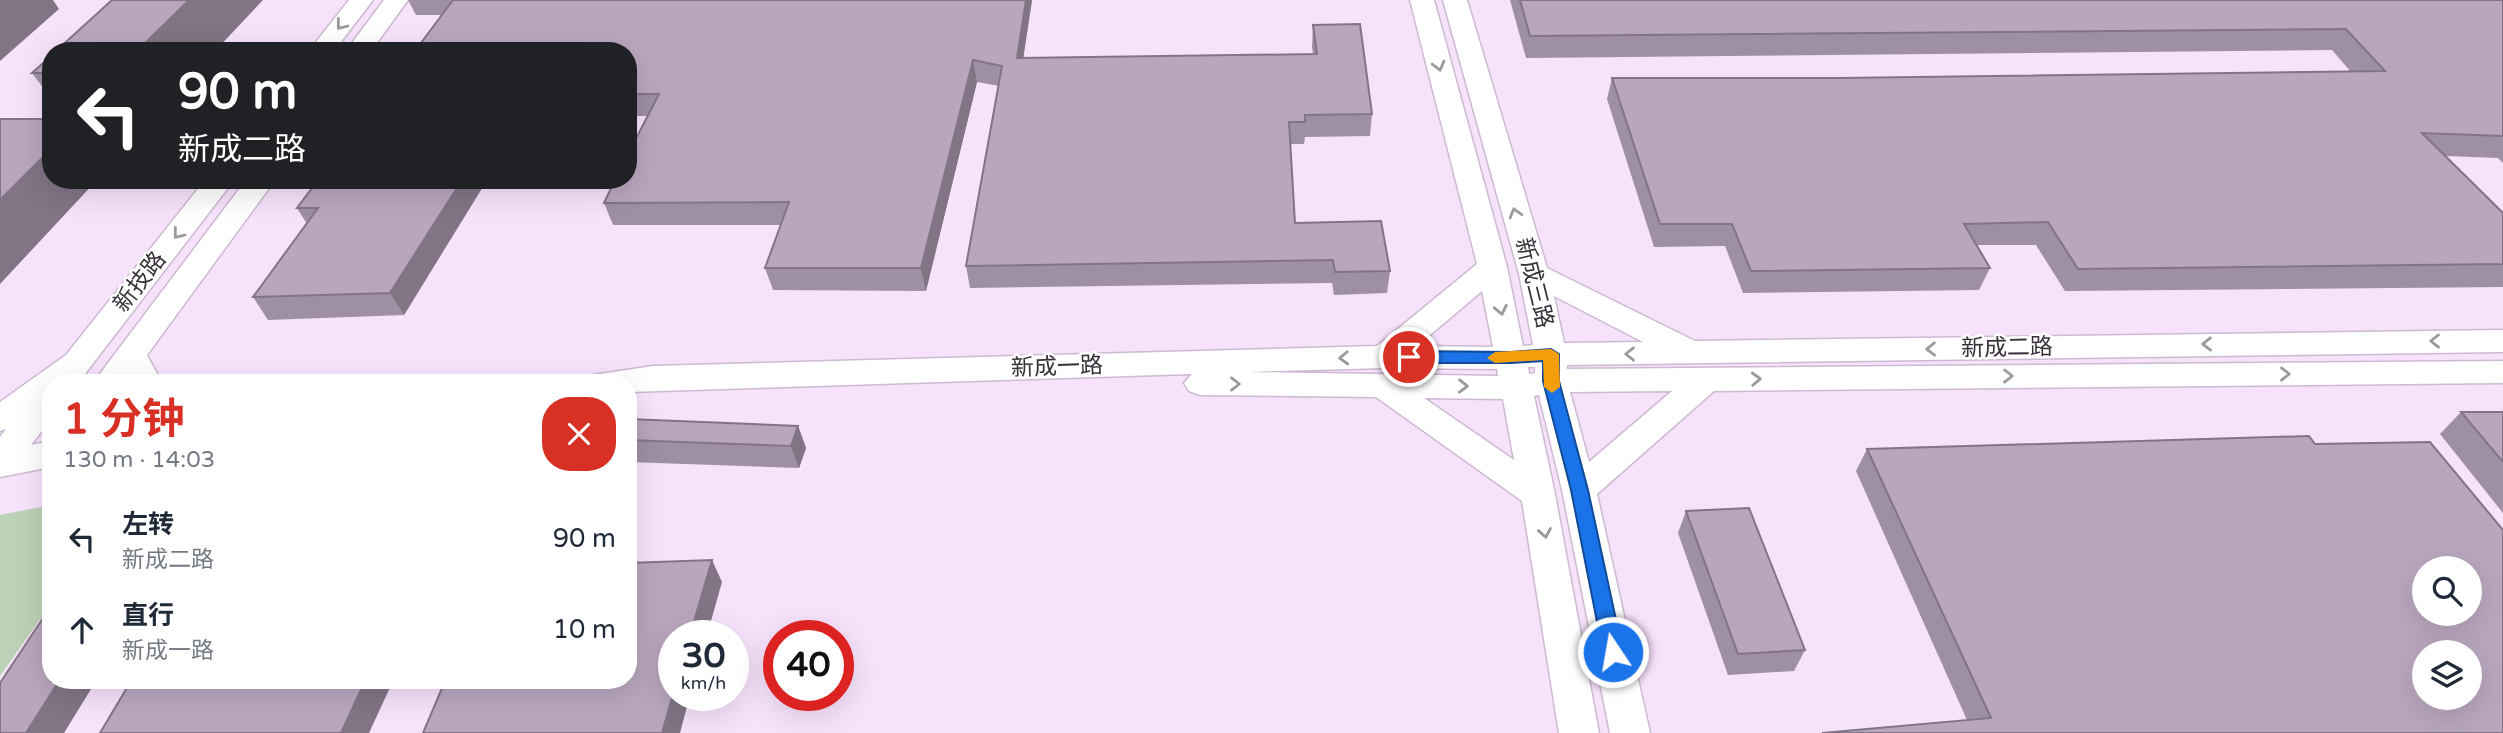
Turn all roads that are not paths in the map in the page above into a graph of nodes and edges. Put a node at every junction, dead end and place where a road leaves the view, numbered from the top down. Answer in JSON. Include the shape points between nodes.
{"nodes":[{"id":1,"x":361,"y":0,"type":"edge"},
{"id":2,"x":396,"y":0,"type":"edge"},
{"id":3,"x":1422,"y":0,"type":"edge"},
{"id":4,"x":1455,"y":0,"type":"edge"},
{"id":5,"x":328,"y":42,"type":"edge"},
{"id":6,"x":365,"y":42,"type":"edge"},
{"id":7,"x":213,"y":189,"type":"edge"},
{"id":8,"x":254,"y":189,"type":"edge"},
{"id":9,"x":1492,"y":267,"type":"junction"},
{"id":10,"x":1534,"y":274,"type":"junction"},
{"id":11,"x":2503,"y":341,"type":"edge"},
{"id":12,"x":131,"y":354,"type":"junction"},
{"id":13,"x":1699,"y":367,"type":"junction"},
{"id":14,"x":1551,"y":368,"type":"junction"},
{"id":15,"x":70,"y":371,"type":"edge"},
{"id":16,"x":1382,"y":371,"type":"junction"},
{"id":17,"x":2503,"y":372,"type":"edge"},
{"id":18,"x":1514,"y":373,"type":"junction"},
{"id":19,"x":116,"y":374,"type":"edge"},
{"id":20,"x":141,"y":374,"type":"edge"},
{"id":21,"x":637,"y":380,"type":"edge"},
{"id":22,"x":42,"y":390,"type":"edge"},
{"id":23,"x":637,"y":397,"type":"edge"},
{"id":24,"x":42,"y":408,"type":"edge"},
{"id":25,"x":0,"y":419,"type":"edge"},
{"id":26,"x":0,"y":463,"type":"edge"},
{"id":27,"x":42,"y":465,"type":"edge"},
{"id":28,"x":42,"y":467,"type":"edge"},
{"id":29,"x":0,"y":482,"type":"edge"},
{"id":30,"x":1579,"y":490,"type":"junction"},
{"id":31,"x":1538,"y":494,"type":"junction"},
{"id":32,"x":1579,"y":733,"type":"edge"},
{"id":33,"x":1630,"y":733,"type":"edge"}],
"edges":[{"from":1,"to":5,"type":"street","one_way":true},
{"from":2,"to":6,"type":"street"},
{"from":3,"to":9,"type":"street","name":"新成三路","one_way":true},
{"from":10,"to":4,"type":"street","name":"新成三路","one_way":true},
{"from":7,"to":15,"type":"street","name":"新技路","one_way":true},
{"from":8,"to":12,"type":"street","name":"新技路"},
{"from":9,"to":16,"type":"street"},
{"from":9,"to":18,"type":"street","name":"新成三路","one_way":true},
{"from":10,"to":13,"type":"street"},
{"from":10,"to":14,"type":"street","name":"新成三路"},
{"from":11,"to":13,"type":"street","name":"新成二路","one_way":true},
{"from":12,"to":19,"type":"street","name":"新技路"},
{"from":12,"to":20,"type":"street"},
{"from":13,"to":14,"type":"street","name":"新成二路"},
{"from":13,"to":17,"type":"street","name":"新成二路","one_way":true,"via":[[1780,378]]},
{"from":13,"to":30,"type":"street"},
{"from":14,"to":18,"type":"street","name":"新成二路"},
{"from":14,"to":30,"type":"street","name":"新成三路"},
{"from":16,"to":18,"type":"street","name":"新成一路"},
{"from":16,"to":21,"type":"street","name":"新成一路","one_way":true},
{"from":23,"to":16,"type":"street","name":"新成一路","one_way":true},
{"from":16,"to":31,"type":"street"},
{"from":18,"to":31,"type":"street","name":"新成三路"},
{"from":22,"to":25,"type":"street","name":"新技路"},
{"from":24,"to":26,"type":"street"},
{"from":26,"to":27,"type":"street"},
{"from":28,"to":29,"type":"street"},
{"from":30,"to":33,"type":"street","name":"新成三路"},
{"from":31,"to":32,"type":"street","name":"新成三路","one_way":true}]}
